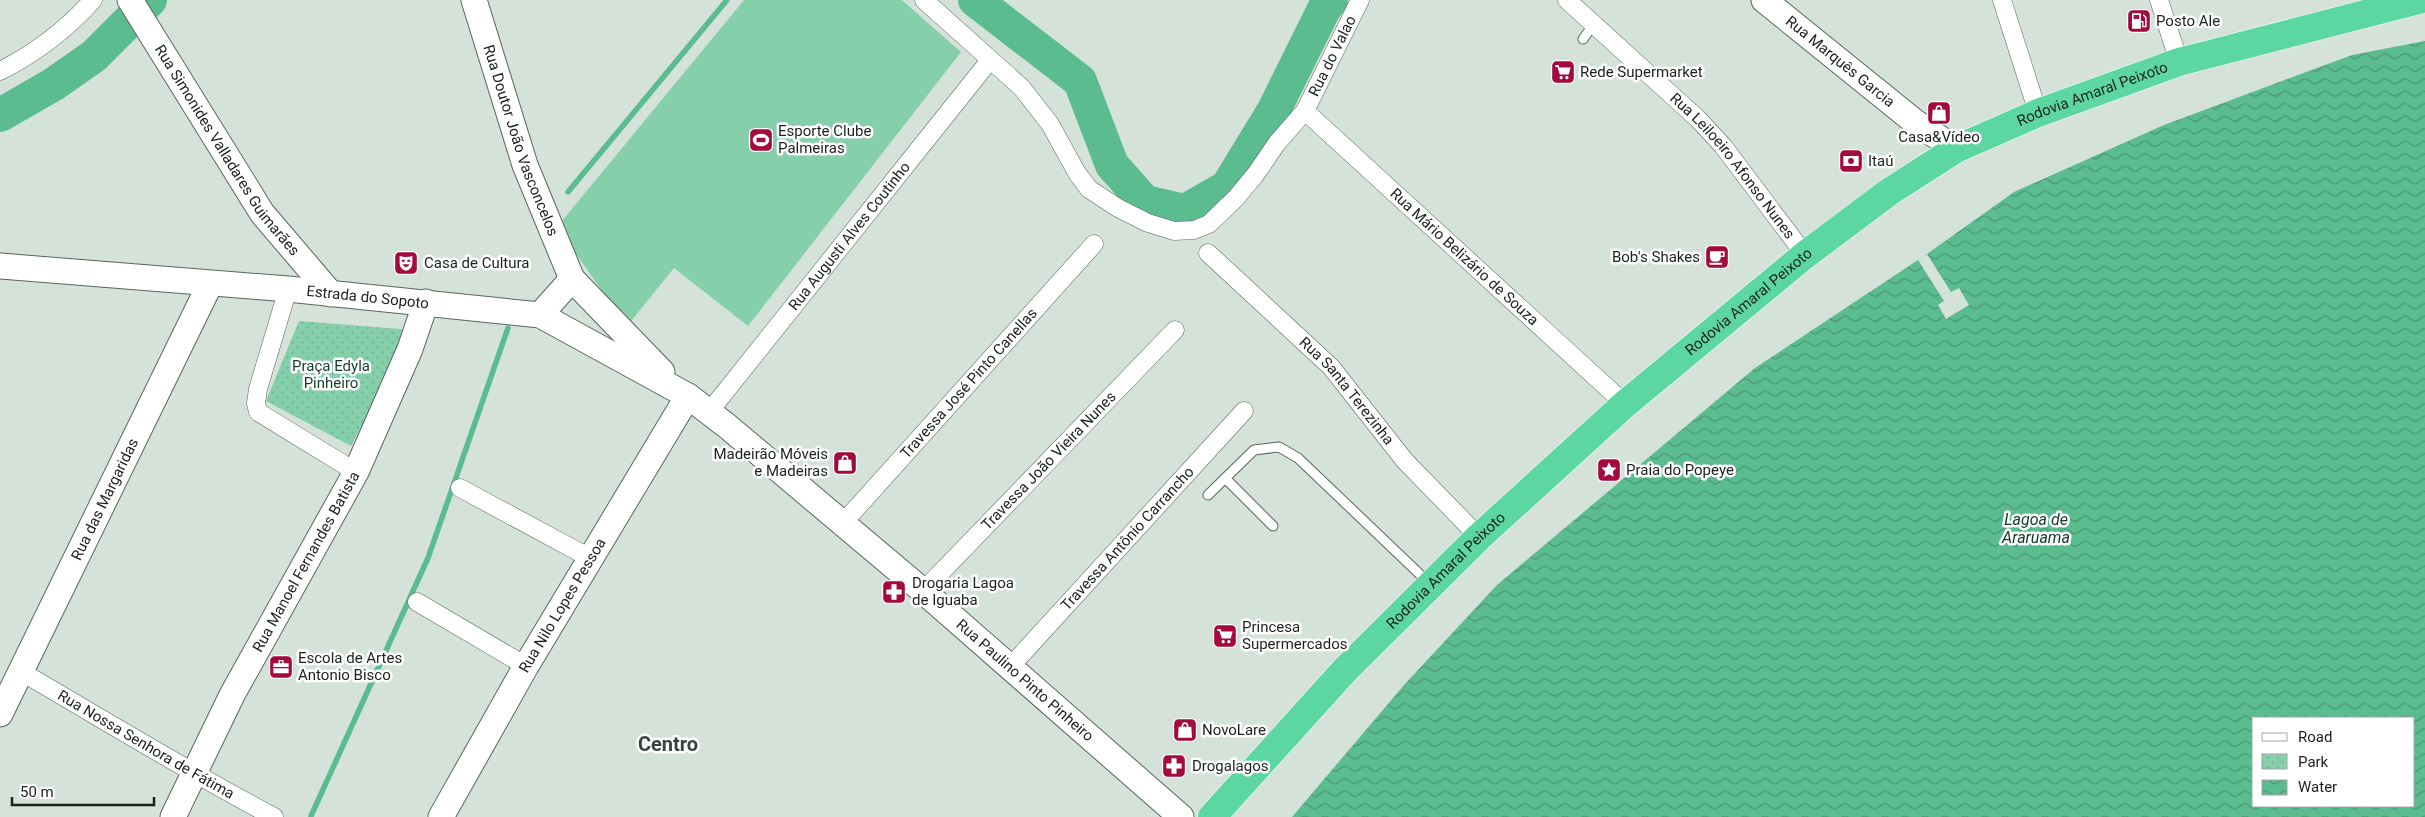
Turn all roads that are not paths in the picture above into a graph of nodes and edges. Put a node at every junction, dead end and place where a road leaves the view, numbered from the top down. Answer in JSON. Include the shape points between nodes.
{"nodes":[{"id":1,"x":93,"y":0,"type":"edge"},
{"id":2,"x":130,"y":0,"type":"edge"},
{"id":3,"x":474,"y":0,"type":"edge"},
{"id":4,"x":924,"y":0,"type":"edge"},
{"id":5,"x":1360,"y":0,"type":"edge"},
{"id":6,"x":1567,"y":0,"type":"edge"},
{"id":7,"x":1764,"y":0,"type":"edge"},
{"id":8,"x":2002,"y":0,"type":"edge"},
{"id":9,"x":2159,"y":0,"type":"edge"},
{"id":10,"x":2419,"y":0,"type":"edge"},
{"id":11,"x":1594,"y":24,"type":"junction"},
{"id":12,"x":1583,"y":39,"type":"dead end"},
{"id":13,"x":990,"y":60,"type":"junction"},
{"id":14,"x":2179,"y":62,"type":"junction"},
{"id":15,"x":0,"y":71,"type":"edge"},
{"id":16,"x":1305,"y":111,"type":"junction"},
{"id":17,"x":2038,"y":113,"type":"junction"},
{"id":18,"x":1915,"y":122,"type":"junction"},
{"id":19,"x":1956,"y":149,"type":"junction"},
{"id":20,"x":1930,"y":166,"type":"junction"},
{"id":21,"x":1094,"y":244,"type":"dead end"},
{"id":22,"x":1208,"y":253,"type":"dead end"},
{"id":23,"x":1805,"y":255,"type":"junction"},
{"id":24,"x":0,"y":266,"type":"edge"},
{"id":25,"x":572,"y":278,"type":"junction"},
{"id":26,"x":210,"y":284,"type":"junction"},
{"id":27,"x":288,"y":289,"type":"junction"},
{"id":28,"x":330,"y":294,"type":"junction"},
{"id":29,"x":426,"y":302,"type":"junction"},
{"id":30,"x":540,"y":315,"type":"junction"},
{"id":31,"x":1175,"y":330,"type":"dead end"},
{"id":32,"x":618,"y":345,"type":"junction"},
{"id":33,"x":688,"y":396,"type":"junction"},
{"id":34,"x":1625,"y":404,"type":"junction"},
{"id":35,"x":1244,"y":411,"type":"dead end"},
{"id":36,"x":709,"y":412,"type":"junction"},
{"id":37,"x":356,"y":472,"type":"junction"},
{"id":38,"x":1225,"y":478,"type":"junction"},
{"id":39,"x":460,"y":488,"type":"dead end"},
{"id":40,"x":1208,"y":494,"type":"dead end"},
{"id":41,"x":844,"y":523,"type":"junction"},
{"id":42,"x":1273,"y":526,"type":"dead end"},
{"id":43,"x":1479,"y":537,"type":"junction"},
{"id":44,"x":590,"y":558,"type":"junction"},
{"id":45,"x":1430,"y":584,"type":"junction"},
{"id":46,"x":923,"y":591,"type":"junction"},
{"id":47,"x":417,"y":602,"type":"dead end"},
{"id":48,"x":526,"y":666,"type":"junction"},
{"id":49,"x":1010,"y":667,"type":"junction"},
{"id":50,"x":20,"y":671,"type":"junction"},
{"id":51,"x":0,"y":714,"type":"edge"},
{"id":52,"x":194,"y":775,"type":"junction"},
{"id":53,"x":173,"y":817,"type":"edge"},
{"id":54,"x":274,"y":817,"type":"edge"},
{"id":55,"x":441,"y":817,"type":"edge"},
{"id":56,"x":1181,"y":817,"type":"edge"},
{"id":57,"x":1212,"y":817,"type":"edge"}],
"edges":[{"from":1,"to":15,"type":"street","via":[[76,19],[31,56]]},
{"from":2,"to":28,"type":"street","name":"Rua Simonides Valladares Guimarães","via":[[262,213]]},
{"from":3,"to":25,"type":"street","name":"Rua Doutor João Vasconcelos","via":[[525,165]]},
{"from":4,"to":13,"type":"street","name":"Rua do Valao"},
{"from":5,"to":16,"type":"street","name":"Rua do Valao"},
{"from":6,"to":11,"type":"street","name":"Rua Leiloeiro Afonso Nunes"},
{"from":7,"to":18,"type":"street","name":"Rua Marquês Garcia"},
{"from":8,"to":17,"type":"street"},
{"from":9,"to":14,"type":"street"},
{"from":10,"to":14,"type":"highway","name":"Rodovia Amaral Peixoto"},
{"from":11,"to":12,"type":"lane"},
{"from":11,"to":23,"type":"street","name":"Rua Leiloeiro Afonso Nunes","via":[[1717,139]]},
{"from":13,"to":16,"type":"street","name":"Rua do Valao","via":[[1040,109],[1089,189],[1148,224],[1174,231],[1194,230],[1209,224],[1236,198]]},
{"from":13,"to":36,"type":"street","name":"Rua Augusti Alves Coutinho"},
{"from":14,"to":17,"type":"highway","name":"Rodovia Amaral Peixoto"},
{"from":16,"to":34,"type":"street","name":"Rua Mário Belizário de Souza"},
{"from":17,"to":19,"type":"highway","name":"Rodovia Amaral Peixoto"},
{"from":18,"to":19,"type":"street","name":"Rua Marquês Garcia"},
{"from":18,"to":20,"type":"street"},
{"from":19,"to":20,"type":"highway","name":"Rodovia Amaral Peixoto"},
{"from":20,"to":23,"type":"highway","name":"Rodovia Amaral Peixoto","via":[[1889,192]]},
{"from":21,"to":41,"type":"street","name":"Travessa José Pinto Canellas"},
{"from":22,"to":43,"type":"street","name":"Rua Santa Terezinha","via":[[1331,366],[1405,460]]},
{"from":23,"to":34,"type":"highway","name":"Rodovia Amaral Peixoto"},
{"from":24,"to":26,"type":"street","name":"Estrada do Sopoto"},
{"from":25,"to":30,"type":"street"},
{"from":25,"to":32,"type":"street"},
{"from":26,"to":27,"type":"street","name":"Estrada do Sopoto"},
{"from":26,"to":50,"type":"street","name":"Rua das Margaridas"},
{"from":27,"to":28,"type":"street","name":"Estrada do Sopoto"},
{"from":27,"to":37,"type":"street","via":[[258,389],[258,412]]},
{"from":28,"to":29,"type":"street","name":"Estrada do Sopoto"},
{"from":29,"to":30,"type":"street","name":"Estrada do Sopoto"},
{"from":29,"to":37,"type":"street","name":"Rua Manoel Fernandes Batista","via":[[410,350]]},
{"from":30,"to":32,"type":"street","name":"Estrada do Sopoto"},
{"from":31,"to":46,"type":"street","name":"Travessa João Vieira Nunes"},
{"from":32,"to":33,"type":"street"},
{"from":33,"to":36,"type":"street"},
{"from":33,"to":44,"type":"street","name":"Rua Nilo Lopes Pessoa"},
{"from":34,"to":43,"type":"highway","name":"Rodovia Amaral Peixoto"},
{"from":35,"to":49,"type":"street","name":"Travessa Antônio Carrancho"},
{"from":36,"to":41,"type":"street","name":"Rua Paulino Pinto Pinheiro"},
{"from":37,"to":52,"type":"street","name":"Rua Manoel Fernandes Batista","via":[[232,695]]},
{"from":38,"to":40,"type":"lane"},
{"from":38,"to":42,"type":"lane"},
{"from":38,"to":45,"type":"lane","via":[[1254,450],[1279,447],[1298,458]]},
{"from":39,"to":44,"type":"street"},
{"from":41,"to":46,"type":"street","name":"Rua Paulino Pinto Pinheiro"},
{"from":43,"to":45,"type":"highway","name":"Rodovia Amaral Peixoto"},
{"from":44,"to":48,"type":"street","name":"Rua Nilo Lopes Pessoa"},
{"from":45,"to":57,"type":"highway","name":"Rodovia Amaral Peixoto","via":[[1339,677]]},
{"from":46,"to":49,"type":"street","name":"Rua Paulino Pinto Pinheiro"},
{"from":47,"to":48,"type":"street"},
{"from":48,"to":55,"type":"street","name":"Rua Nilo Lopes Pessoa"},
{"from":49,"to":56,"type":"street","name":"Rua Paulino Pinto Pinheiro"},
{"from":50,"to":51,"type":"street","name":"Rua das Margaridas"},
{"from":50,"to":52,"type":"street","name":"Rua Nossa Senhora de Fátima"},
{"from":52,"to":53,"type":"street","name":"Rua Manoel Fernandes Batista"},
{"from":52,"to":54,"type":"street","name":"Rua Nossa Senhora de Fátima"}]}
